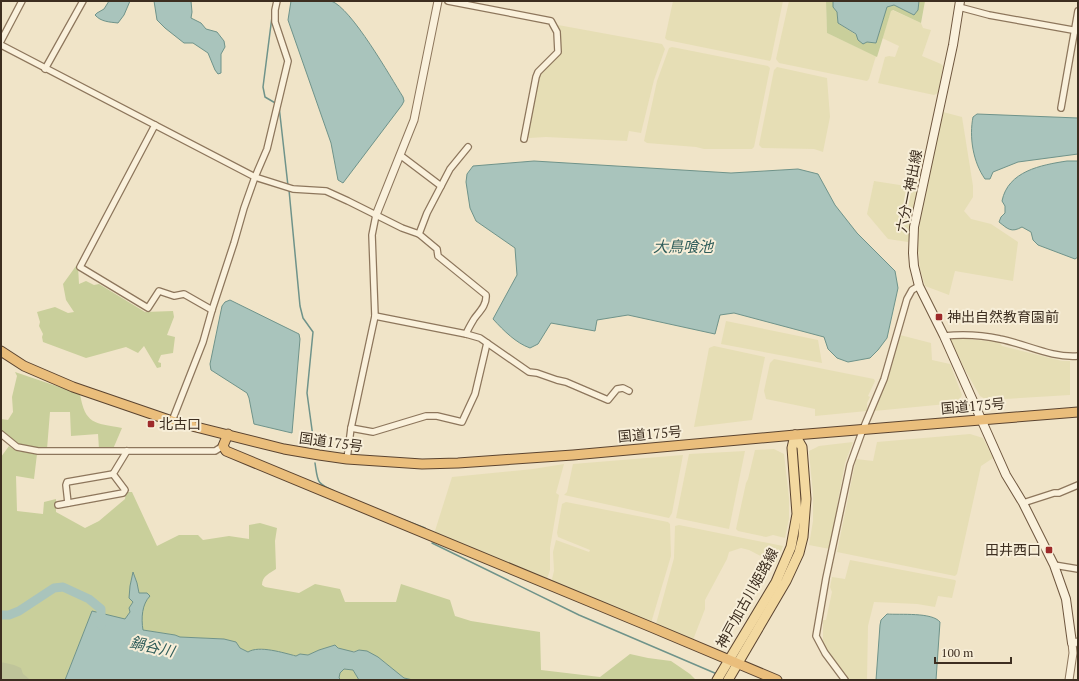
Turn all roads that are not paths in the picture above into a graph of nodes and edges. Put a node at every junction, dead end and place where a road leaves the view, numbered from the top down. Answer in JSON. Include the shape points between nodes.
{"nodes":[{"id":1,"x":22,"y":1,"type":"edge"},
{"id":2,"x":83,"y":1,"type":"edge"},
{"id":3,"x":277,"y":1,"type":"edge"},
{"id":4,"x":438,"y":1,"type":"edge"},
{"id":5,"x":448,"y":1,"type":"edge"},
{"id":6,"x":960,"y":4,"type":"edge"},
{"id":7,"x":1078,"y":11,"type":"edge"},
{"id":8,"x":1076,"y":30,"type":"edge"},
{"id":9,"x":1,"y":41,"type":"edge"},
{"id":10,"x":1,"y":46,"type":"edge"},
{"id":11,"x":45,"y":69,"type":"junction"},
{"id":12,"x":1061,"y":108,"type":"dead end"},
{"id":13,"x":155,"y":125,"type":"junction"},
{"id":14,"x":524,"y":139,"type":"dead end"},
{"id":15,"x":468,"y":147,"type":"dead end"},
{"id":16,"x":400,"y":155,"type":"junction"},
{"id":17,"x":255,"y":177,"type":"junction"},
{"id":18,"x":441,"y":186,"type":"junction"},
{"id":19,"x":376,"y":215,"type":"junction"},
{"id":20,"x":419,"y":234,"type":"junction"},
{"id":21,"x":919,"y":286,"type":"junction"},
{"id":22,"x":212,"y":310,"type":"junction"},
{"id":23,"x":375,"y":316,"type":"junction"},
{"id":24,"x":466,"y":334,"type":"junction"},
{"id":25,"x":944,"y":336,"type":"junction"},
{"id":26,"x":487,"y":343,"type":"junction"},
{"id":27,"x":1,"y":351,"type":"edge"},
{"id":28,"x":1078,"y":356,"type":"edge"},
{"id":29,"x":629,"y":391,"type":"dead end"},
{"id":30,"x":1078,"y":412,"type":"edge"},
{"id":31,"x":982,"y":420,"type":"junction"},
{"id":32,"x":172,"y":421,"type":"junction"},
{"id":33,"x":351,"y":428,"type":"junction"},
{"id":34,"x":863,"y":429,"type":"junction"},
{"id":35,"x":1,"y":434,"type":"edge"},
{"id":36,"x":228,"y":434,"type":"junction"},
{"id":37,"x":795,"y":435,"type":"junction"},
{"id":38,"x":223,"y":446,"type":"junction"},
{"id":39,"x":127,"y":451,"type":"junction"},
{"id":40,"x":347,"y":459,"type":"junction"},
{"id":41,"x":113,"y":474,"type":"junction"},
{"id":42,"x":1078,"y":485,"type":"edge"},
{"id":43,"x":68,"y":503,"type":"junction"},
{"id":44,"x":1023,"y":503,"type":"junction"},
{"id":45,"x":58,"y":505,"type":"dead end"},
{"id":46,"x":1054,"y":565,"type":"junction"},
{"id":47,"x":1078,"y":569,"type":"edge"},
{"id":48,"x":1075,"y":643,"type":"edge"},
{"id":49,"x":1076,"y":655,"type":"edge"},
{"id":50,"x":733,"y":662,"type":"junction"},
{"id":51,"x":717,"y":680,"type":"edge"},
{"id":52,"x":728,"y":680,"type":"edge"},
{"id":53,"x":777,"y":680,"type":"edge"},
{"id":54,"x":845,"y":680,"type":"edge"},
{"id":55,"x":1069,"y":680,"type":"edge"}],
"edges":[{"from":1,"to":9,"type":"street"},
{"from":2,"to":11,"type":"street"},
{"from":3,"to":17,"type":"street","via":[[274,10],[275,22],[288,61],[267,149]]},
{"from":4,"to":16,"type":"street","via":[[419,100]]},
{"from":5,"to":14,"type":"street","via":[[551,21],[557,32],[558,52],[538,72]]},
{"from":6,"to":8,"type":"street","via":[[989,15]]},
{"from":6,"to":21,"type":"main road","name":"六分一神出線","via":[[914,227],[914,266]]},
{"from":7,"to":8,"type":"street"},
{"from":8,"to":12,"type":"street"},
{"from":10,"to":11,"type":"street"},
{"from":11,"to":13,"type":"street"},
{"from":13,"to":17,"type":"street"},
{"from":13,"to":22,"type":"street","via":[[80,267],[148,308],[160,291],[174,296],[184,294]]},
{"from":15,"to":18,"type":"street","via":[[450,169]]},
{"from":16,"to":18,"type":"street"},
{"from":16,"to":19,"type":"street"},
{"from":17,"to":19,"type":"street","via":[[292,189],[326,191]]},
{"from":17,"to":22,"type":"street"},
{"from":18,"to":20,"type":"street"},
{"from":19,"to":20,"type":"street"},
{"from":19,"to":23,"type":"street","via":[[372,235]]},
{"from":20,"to":24,"type":"street","via":[[437,249],[438,256],[486,295],[482,309]]},
{"from":21,"to":25,"type":"main road","name":"六分一神出線"},
{"from":21,"to":34,"type":"street","via":[[912,290],[907,299],[884,378]]},
{"from":22,"to":32,"type":"street","via":[[203,342]]},
{"from":23,"to":24,"type":"street"},
{"from":23,"to":33,"type":"street"},
{"from":24,"to":26,"type":"street"},
{"from":25,"to":28,"type":"street","via":[[959,334],[1000,339],[1065,357]]},
{"from":25,"to":31,"type":"main road","name":"六分一神出線"},
{"from":26,"to":29,"type":"street","via":[[528,372],[537,372],[566,382],[608,400],[617,389]]},
{"from":26,"to":33,"type":"street","via":[[475,394],[462,422],[426,416],[373,432]]},
{"from":27,"to":32,"type":"highway","name":"国道175号","via":[[24,366],[73,387]]},
{"from":30,"to":31,"type":"highway","name":"国道175号"},
{"from":31,"to":34,"type":"highway","name":"国道175号"},
{"from":31,"to":44,"type":"main road","name":"六分一神出線","via":[[1006,475]]},
{"from":32,"to":36,"type":"highway","name":"国道175号"},
{"from":33,"to":40,"type":"street"},
{"from":34,"to":37,"type":"highway","name":"国道175号"},
{"from":34,"to":54,"type":"street","via":[[850,465],[816,636]]},
{"from":35,"to":39,"type":"street","via":[[17,447],[38,451]]},
{"from":36,"to":38,"type":"highway"},
{"from":36,"to":40,"type":"highway","name":"国道175号","via":[[284,449]]},
{"from":37,"to":40,"type":"highway","name":"国道175号","via":[[458,463],[422,464]]},
{"from":37,"to":50,"type":"main road","name":"神戸加古川姫路線","via":[[802,447],[806,499],[803,537],[793,568]]},
{"from":38,"to":39,"type":"street","via":[[215,451]]},
{"from":38,"to":50,"type":"highway","via":[[226,451]]},
{"from":39,"to":41,"type":"street"},
{"from":41,"to":43,"type":"street","via":[[68,482]]},
{"from":41,"to":43,"type":"street","via":[[125,490],[123,493]]},
{"from":42,"to":44,"type":"street"},
{"from":43,"to":45,"type":"street"},
{"from":44,"to":46,"type":"main road","name":"六分一神出線"},
{"from":46,"to":47,"type":"street"},
{"from":46,"to":48,"type":"main road","name":"六分一神出線","via":[[1066,599]]},
{"from":48,"to":49,"type":"street"},
{"from":49,"to":55,"type":"street"},
{"from":50,"to":51,"type":"main road","name":"神戸加古川姫路線"},
{"from":50,"to":52,"type":"main road","name":"神戸加古川姫路線"},
{"from":50,"to":53,"type":"highway"}]}
